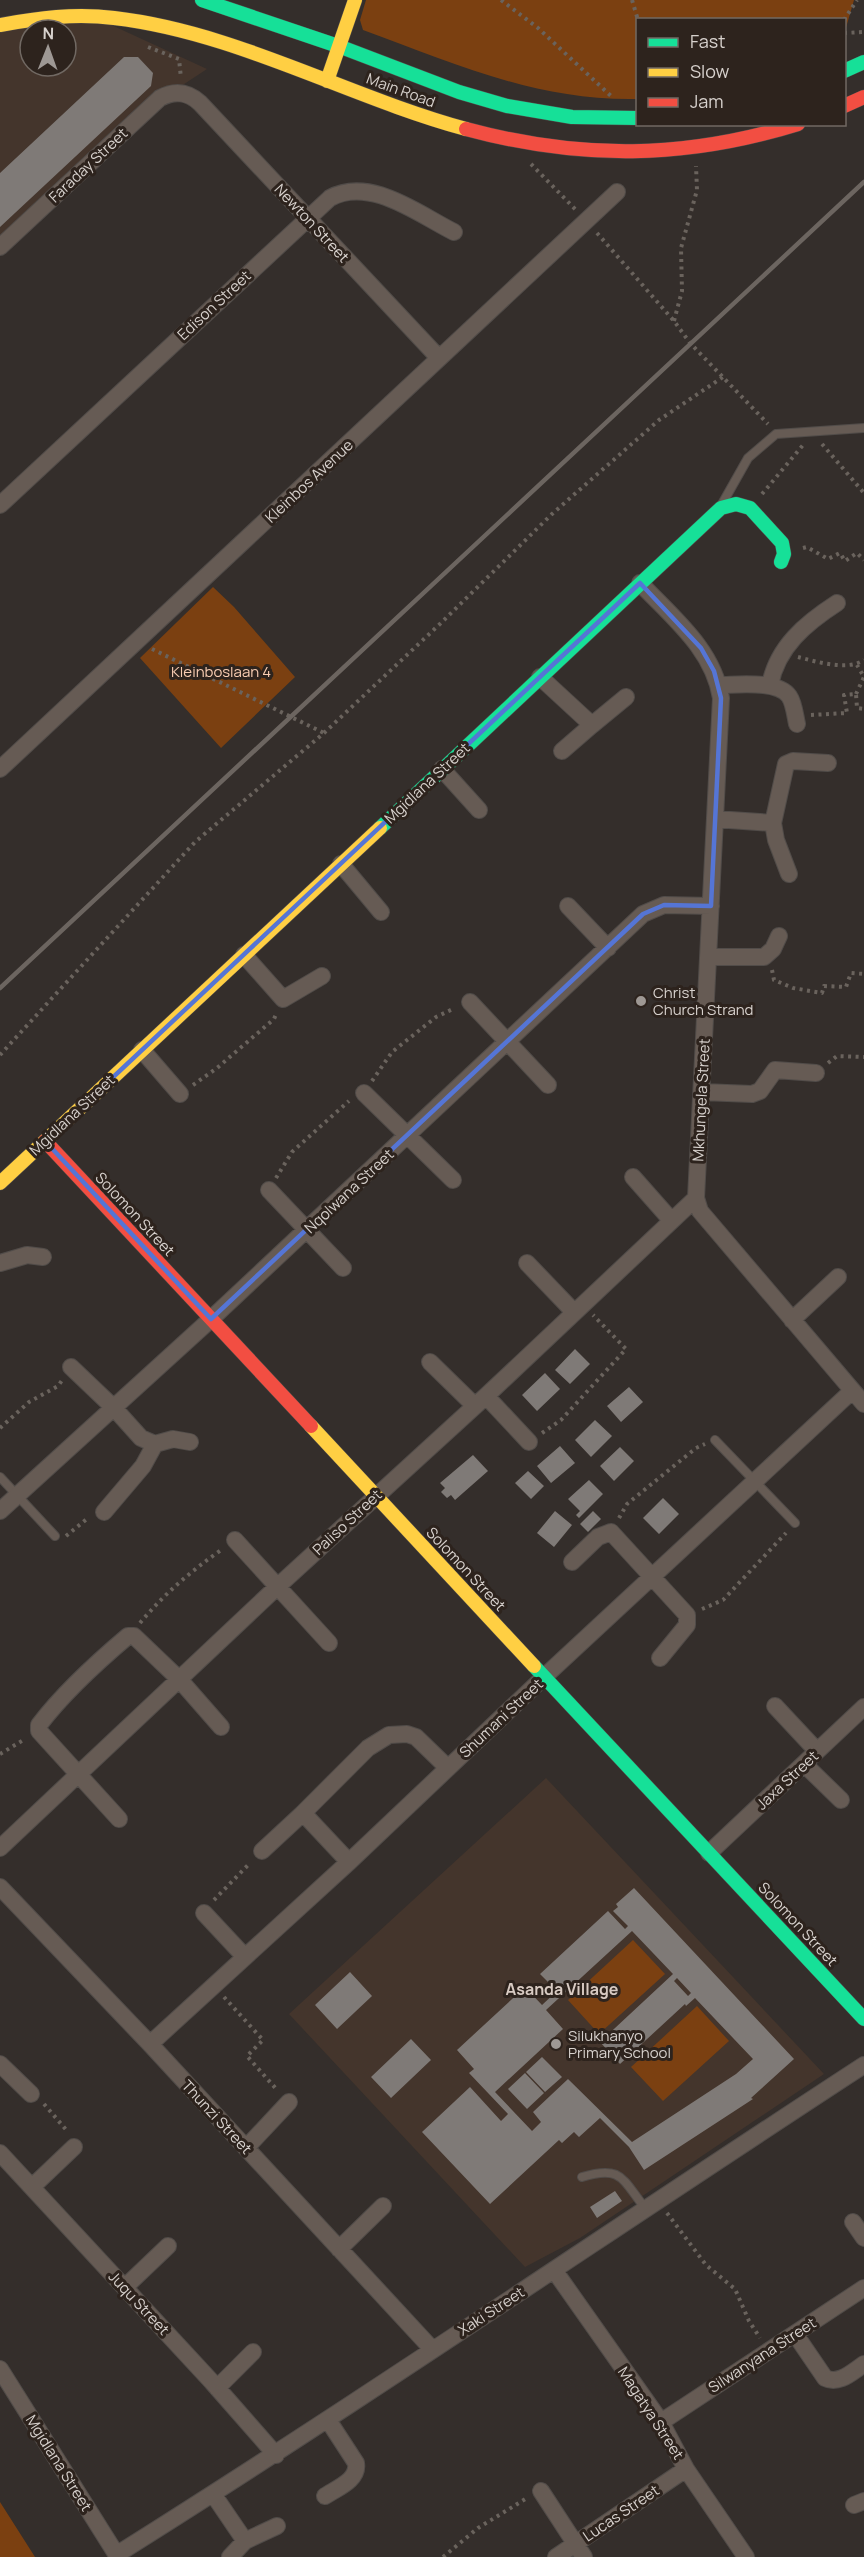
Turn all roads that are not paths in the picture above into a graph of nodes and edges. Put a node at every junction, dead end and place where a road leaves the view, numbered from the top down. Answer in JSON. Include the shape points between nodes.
{"nodes":[{"id":1,"x":202,"y":0,"type":"edge"},
{"id":2,"x":355,"y":0,"type":"edge"},
{"id":3,"x":0,"y":25,"type":"edge"},
{"id":4,"x":339,"y":47,"type":"junction"},
{"id":5,"x":864,"y":62,"type":"edge"},
{"id":6,"x":846,"y":71,"type":"edge"},
{"id":7,"x":327,"y":81,"type":"junction"},
{"id":8,"x":182,"y":93,"type":"joint"},
{"id":9,"x":864,"y":97,"type":"edge"},
{"id":10,"x":846,"y":105,"type":"edge"},
{"id":11,"x":636,"y":118,"type":"edge"},
{"id":12,"x":793,"y":126,"type":"edge"},
{"id":13,"x":617,"y":192,"type":"dead end"},
{"id":14,"x":307,"y":218,"type":"junction"},
{"id":15,"x":454,"y":232,"type":"dead end"},
{"id":16,"x":0,"y":247,"type":"edge"},
{"id":17,"x":439,"y":358,"type":"junction"},
{"id":18,"x":864,"y":428,"type":"edge"},
{"id":19,"x":0,"y":505,"type":"edge"},
{"id":20,"x":721,"y":508,"type":"junction"},
{"id":21,"x":783,"y":558,"type":"road end"},
{"id":22,"x":640,"y":583,"type":"junction"},
{"id":23,"x":837,"y":603,"type":"dead end"},
{"id":24,"x":540,"y":677,"type":"junction"},
{"id":25,"x":719,"y":685,"type":"junction"},
{"id":26,"x":770,"y":685,"type":"junction"},
{"id":27,"x":626,"y":697,"type":"dead end"},
{"id":28,"x":797,"y":724,"type":"dead end"},
{"id":29,"x":592,"y":725,"type":"junction"},
{"id":30,"x":562,"y":751,"type":"dead end"},
{"id":31,"x":828,"y":763,"type":"dead end"},
{"id":32,"x":0,"y":769,"type":"edge"},
{"id":33,"x":442,"y":769,"type":"junction"},
{"id":34,"x":479,"y":810,"type":"dead end"},
{"id":35,"x":716,"y":819,"type":"junction"},
{"id":36,"x":773,"y":823,"type":"junction"},
{"id":37,"x":341,"y":864,"type":"junction"},
{"id":38,"x":789,"y":874,"type":"dead end"},
{"id":39,"x":568,"y":906,"type":"dead end"},
{"id":40,"x":711,"y":906,"type":"junction"},
{"id":41,"x":381,"y":912,"type":"dead end"},
{"id":42,"x":779,"y":936,"type":"dead end"},
{"id":43,"x":608,"y":948,"type":"junction"},
{"id":44,"x":243,"y":955,"type":"junction"},
{"id":45,"x":709,"y":957,"type":"junction"},
{"id":46,"x":322,"y":976,"type":"dead end"},
{"id":47,"x":470,"y":1002,"type":"road end"},
{"id":48,"x":508,"y":1041,"type":"junction"},
{"id":49,"x":142,"y":1050,"type":"junction"},
{"id":50,"x":816,"y":1073,"type":"road end"},
{"id":51,"x":548,"y":1085,"type":"dead end"},
{"id":52,"x":702,"y":1092,"type":"junction"},
{"id":53,"x":364,"y":1093,"type":"road end"},
{"id":54,"x":180,"y":1094,"type":"road end"},
{"id":55,"x":407,"y":1136,"type":"junction"},
{"id":56,"x":45,"y":1141,"type":"junction"},
{"id":57,"x":633,"y":1177,"type":"dead end"},
{"id":58,"x":453,"y":1180,"type":"dead end"},
{"id":59,"x":0,"y":1183,"type":"edge"},
{"id":60,"x":269,"y":1190,"type":"road end"},
{"id":61,"x":696,"y":1198,"type":"junction"},
{"id":62,"x":671,"y":1220,"type":"junction"},
{"id":63,"x":306,"y":1231,"type":"junction"},
{"id":64,"x":43,"y":1257,"type":"dead end"},
{"id":65,"x":0,"y":1263,"type":"edge"},
{"id":66,"x":527,"y":1263,"type":"dead end"},
{"id":67,"x":343,"y":1268,"type":"dead end"},
{"id":68,"x":838,"y":1277,"type":"dead end"},
{"id":69,"x":578,"y":1308,"type":"junction"},
{"id":70,"x":211,"y":1320,"type":"junction"},
{"id":71,"x":792,"y":1320,"type":"junction"},
{"id":72,"x":430,"y":1362,"type":"dead end"},
{"id":73,"x":71,"y":1367,"type":"road end"},
{"id":74,"x":852,"y":1391,"type":"junction"},
{"id":75,"x":480,"y":1401,"type":"junction"},
{"id":76,"x":864,"y":1404,"type":"edge"},
{"id":77,"x":114,"y":1408,"type":"junction"},
{"id":78,"x":715,"y":1440,"type":"road end"},
{"id":79,"x":190,"y":1442,"type":"dead end"},
{"id":80,"x":529,"y":1442,"type":"road end"},
{"id":81,"x":155,"y":1444,"type":"junction"},
{"id":82,"x":0,"y":1477,"type":"edge"},
{"id":83,"x":755,"y":1481,"type":"junction"},
{"id":84,"x":16,"y":1496,"type":"junction"},
{"id":85,"x":376,"y":1496,"type":"junction"},
{"id":86,"x":0,"y":1511,"type":"edge"},
{"id":87,"x":104,"y":1512,"type":"road end"},
{"id":88,"x":795,"y":1523,"type":"road end"},
{"id":89,"x":55,"y":1536,"type":"road end"},
{"id":90,"x":235,"y":1540,"type":"road end"},
{"id":91,"x":572,"y":1562,"type":"dead end"},
{"id":92,"x":651,"y":1577,"type":"junction"},
{"id":93,"x":277,"y":1587,"type":"junction"},
{"id":94,"x":329,"y":1643,"type":"dead end"},
{"id":95,"x":660,"y":1658,"type":"dead end"},
{"id":96,"x":544,"y":1677,"type":"junction"},
{"id":97,"x":179,"y":1679,"type":"junction"},
{"id":98,"x":775,"y":1706,"type":"dead end"},
{"id":99,"x":864,"y":1707,"type":"edge"},
{"id":100,"x":221,"y":1727,"type":"dead end"},
{"id":101,"x":817,"y":1752,"type":"junction"},
{"id":102,"x":804,"y":1764,"type":"junction"},
{"id":103,"x":448,"y":1768,"type":"junction"},
{"id":104,"x":78,"y":1775,"type":"junction"},
{"id":105,"x":841,"y":1800,"type":"dead end"},
{"id":106,"x":303,"y":1813,"type":"junction"},
{"id":107,"x":119,"y":1819,"type":"dead end"},
{"id":108,"x":0,"y":1848,"type":"edge"},
{"id":109,"x":262,"y":1851,"type":"road end"},
{"id":110,"x":709,"y":1853,"type":"junction"},
{"id":111,"x":349,"y":1862,"type":"junction"},
{"id":112,"x":0,"y":1887,"type":"edge"},
{"id":113,"x":204,"y":1913,"type":"road end"},
{"id":114,"x":245,"y":1957,"type":"junction"},
{"id":115,"x":864,"y":2019,"type":"edge"},
{"id":116,"x":150,"y":2044,"type":"junction"},
{"id":117,"x":0,"y":2064,"type":"edge"},
{"id":118,"x":864,"y":2065,"type":"edge"},
{"id":119,"x":31,"y":2094,"type":"road end"},
{"id":120,"x":289,"y":2102,"type":"road end"},
{"id":121,"x":74,"y":2147,"type":"road end"},
{"id":122,"x":246,"y":2148,"type":"junction"},
{"id":123,"x":0,"y":2153,"type":"edge"},
{"id":124,"x":582,"y":2177,"type":"dead end"},
{"id":125,"x":32,"y":2187,"type":"junction"},
{"id":126,"x":383,"y":2206,"type":"dead end"},
{"id":127,"x":645,"y":2208,"type":"junction"},
{"id":128,"x":853,"y":2222,"type":"dead end"},
{"id":129,"x":864,"y":2238,"type":"edge"},
{"id":130,"x":168,"y":2246,"type":"dead end"},
{"id":131,"x":339,"y":2249,"type":"junction"},
{"id":132,"x":554,"y":2270,"type":"junction"},
{"id":133,"x":125,"y":2288,"type":"junction"},
{"id":134,"x":864,"y":2289,"type":"edge"},
{"id":135,"x":795,"y":2334,"type":"junction"},
{"id":136,"x":432,"y":2349,"type":"junction"},
{"id":137,"x":253,"y":2352,"type":"dead end"},
{"id":138,"x":864,"y":2364,"type":"edge"},
{"id":139,"x":0,"y":2369,"type":"edge"},
{"id":140,"x":218,"y":2388,"type":"junction"},
{"id":141,"x":328,"y":2420,"type":"junction"},
{"id":142,"x":661,"y":2422,"type":"junction"},
{"id":143,"x":276,"y":2455,"type":"junction"},
{"id":144,"x":686,"y":2469,"type":"junction"},
{"id":145,"x":542,"y":2491,"type":"road end"},
{"id":146,"x":213,"y":2494,"type":"junction"},
{"id":147,"x":325,"y":2496,"type":"dead end"},
{"id":148,"x":277,"y":2526,"type":"dead end"},
{"id":149,"x":245,"y":2541,"type":"junction"},
{"id":150,"x":580,"y":2550,"type":"edge"},
{"id":151,"x":117,"y":2556,"type":"edge"},
{"id":152,"x":231,"y":2557,"type":"edge"},
{"id":153,"x":556,"y":2557,"type":"edge"},
{"id":154,"x":746,"y":2557,"type":"edge"}],
"edges":[{"from":1,"to":4,"type":"main road","name":"Main Road"},
{"from":2,"to":4,"type":"main road"},
{"from":3,"to":7,"type":"main road","name":"Main Road","via":[[61,15],[122,18],[201,36]]},
{"from":4,"to":7,"type":"main road"},
{"from":4,"to":11,"type":"main road","name":"Main Road","via":[[462,93],[514,107],[573,117]]},
{"from":5,"to":6,"type":"main road"},
{"from":7,"to":12,"type":"main road","name":"Main Road","via":[[440,122],[508,140],[596,151],[660,152],[728,144]]},
{"from":8,"to":14,"type":"street","name":"Newton Street","via":[[195,98]]},
{"from":8,"to":16,"type":"street","name":"Faraday Street","via":[[160,98]]},
{"from":9,"to":10,"type":"main road"},
{"from":13,"to":17,"type":"street","name":"Kleinbos Avenue"},
{"from":14,"to":15,"type":"street","name":"Edison Street","via":[[337,195],[360,190],[380,195]]},
{"from":14,"to":17,"type":"street","name":"Newton Street"},
{"from":14,"to":19,"type":"street","name":"Edison Street"},
{"from":17,"to":32,"type":"street","name":"Kleinbos Avenue"},
{"from":18,"to":20,"type":"lane","name":"Mgidlana Street","via":[[776,434],[748,458]]},
{"from":20,"to":21,"type":"main road","via":[[736,504],[750,508],[782,543]]},
{"from":20,"to":22,"type":"main road","name":"Mgidlana Street"},
{"from":22,"to":24,"type":"main road","name":"Mgidlana Street"},
{"from":22,"to":25,"type":"street","name":"Mkhungela Street","via":[[701,648]]},
{"from":23,"to":26,"type":"street","via":[[803,627],[776,665]]},
{"from":24,"to":29,"type":"street"},
{"from":24,"to":33,"type":"main road","name":"Mgidlana Street"},
{"from":25,"to":26,"type":"street"},
{"from":25,"to":35,"type":"street","name":"Mkhungela Street"},
{"from":26,"to":28,"type":"street","via":[[789,696]]},
{"from":27,"to":29,"type":"street"},
{"from":29,"to":30,"type":"street"},
{"from":31,"to":36,"type":"street","via":[[786,764]]},
{"from":33,"to":34,"type":"street"},
{"from":33,"to":37,"type":"main road","name":"Mgidlana Street"},
{"from":35,"to":36,"type":"street"},
{"from":35,"to":40,"type":"street","name":"Mkhungela Street"},
{"from":36,"to":38,"type":"street"},
{"from":37,"to":41,"type":"street"},
{"from":37,"to":44,"type":"main road","name":"Mgidlana Street"},
{"from":39,"to":43,"type":"street"},
{"from":40,"to":43,"type":"street","name":"Nqolwana Street","via":[[658,906],[643,914]]},
{"from":40,"to":45,"type":"street","name":"Mkhungela Street"},
{"from":42,"to":45,"type":"street","via":[[768,955],[760,958]]},
{"from":43,"to":48,"type":"street","name":"Nqolwana Street"},
{"from":44,"to":46,"type":"street","via":[[281,998],[288,998]]},
{"from":44,"to":49,"type":"main road","name":"Mgidlana Street"},
{"from":45,"to":52,"type":"street","name":"Mkhungela Street"},
{"from":47,"to":48,"type":"street"},
{"from":48,"to":51,"type":"street"},
{"from":48,"to":55,"type":"street","name":"Nqolwana Street"},
{"from":49,"to":54,"type":"street"},
{"from":49,"to":56,"type":"main road","name":"Mgidlana Street"},
{"from":50,"to":52,"type":"street","via":[[775,1070],[760,1091],[752,1094]]},
{"from":52,"to":61,"type":"street","name":"Mkhungela Street"},
{"from":53,"to":55,"type":"street"},
{"from":55,"to":58,"type":"street"},
{"from":55,"to":63,"type":"street","name":"Nqolwana Street"},
{"from":56,"to":59,"type":"main road","name":"Mgidlana Street"},
{"from":56,"to":70,"type":"main road","name":"Solomon Street"},
{"from":57,"to":62,"type":"street"},
{"from":60,"to":63,"type":"street"},
{"from":61,"to":62,"type":"street","name":"Paliso Street"},
{"from":61,"to":71,"type":"street","via":[[710,1225]]},
{"from":62,"to":69,"type":"street","name":"Paliso Street"},
{"from":63,"to":67,"type":"street"},
{"from":63,"to":70,"type":"street","name":"Nqolwana Street"},
{"from":64,"to":65,"type":"street","via":[[27,1256]]},
{"from":66,"to":69,"type":"street"},
{"from":68,"to":71,"type":"street"},
{"from":69,"to":75,"type":"street","name":"Paliso Street"},
{"from":70,"to":77,"type":"street","name":"Nqolwana Street"},
{"from":70,"to":85,"type":"main road","name":"Solomon Street"},
{"from":71,"to":74,"type":"street"},
{"from":72,"to":75,"type":"street"},
{"from":73,"to":77,"type":"street"},
{"from":74,"to":76,"type":"street"},
{"from":74,"to":83,"type":"street","name":"Shumani Street"},
{"from":75,"to":80,"type":"street"},
{"from":75,"to":85,"type":"street","name":"Paliso Street"},
{"from":77,"to":81,"type":"street","via":[[141,1438]]},
{"from":77,"to":84,"type":"street","name":"Nqolwana Street"},
{"from":78,"to":83,"type":"lane"},
{"from":79,"to":81,"type":"street","via":[[173,1439]]},
{"from":81,"to":87,"type":"street","via":[[143,1466]]},
{"from":82,"to":84,"type":"lane"},
{"from":83,"to":88,"type":"lane"},
{"from":83,"to":92,"type":"street","name":"Shumani Street"},
{"from":84,"to":86,"type":"street","name":"Nqolwana Street"},
{"from":84,"to":89,"type":"lane"},
{"from":85,"to":93,"type":"street","name":"Paliso Street"},
{"from":85,"to":96,"type":"main road","name":"Solomon Street"},
{"from":90,"to":93,"type":"street"},
{"from":91,"to":92,"type":"street","via":[[598,1537],[611,1532]]},
{"from":92,"to":95,"type":"street","via":[[687,1615],[687,1625]]},
{"from":92,"to":96,"type":"street","name":"Shumani Street"},
{"from":93,"to":94,"type":"street"},
{"from":93,"to":97,"type":"street","name":"Paliso Street"},
{"from":96,"to":103,"type":"street","name":"Shumani Street"},
{"from":96,"to":110,"type":"main road","name":"Solomon Street"},
{"from":97,"to":100,"type":"street"},
{"from":97,"to":104,"type":"street","name":"Paliso Street"},
{"from":97,"to":104,"type":"street","via":[[130,1635],[88,1671],[39,1725],[39,1731]]},
{"from":98,"to":101,"type":"street"},
{"from":99,"to":101,"type":"street","name":"Jaxa Street"},
{"from":101,"to":102,"type":"street","name":"Jaxa Street"},
{"from":102,"to":105,"type":"street"},
{"from":102,"to":110,"type":"street","name":"Jaxa Street"},
{"from":103,"to":106,"type":"street","via":[[416,1737],[390,1734],[368,1748]]},
{"from":103,"to":111,"type":"street","name":"Shumani Street"},
{"from":104,"to":107,"type":"street"},
{"from":104,"to":108,"type":"street","name":"Paliso Street"},
{"from":106,"to":109,"type":"street"},
{"from":106,"to":111,"type":"street"},
{"from":110,"to":115,"type":"main road","name":"Solomon Street"},
{"from":111,"to":114,"type":"street","name":"Shumani Street"},
{"from":112,"to":116,"type":"street","name":"Thunzi Street"},
{"from":113,"to":114,"type":"street"},
{"from":114,"to":116,"type":"street","name":"Shumani Street"},
{"from":116,"to":122,"type":"street","name":"Thunzi Street"},
{"from":117,"to":119,"type":"street"},
{"from":118,"to":127,"type":"street","name":"Xaki Street"},
{"from":120,"to":122,"type":"street"},
{"from":121,"to":125,"type":"street"},
{"from":122,"to":131,"type":"street","name":"Thunzi Street"},
{"from":123,"to":125,"type":"street","name":"Juqu Street"},
{"from":124,"to":127,"type":"lane","via":[[612,2172],[622,2178]]},
{"from":125,"to":133,"type":"street","name":"Juqu Street"},
{"from":126,"to":131,"type":"street"},
{"from":127,"to":132,"type":"street","name":"Xaki Street"},
{"from":128,"to":129,"type":"street"},
{"from":130,"to":133,"type":"street"},
{"from":131,"to":136,"type":"street","name":"Thunzi Street"},
{"from":132,"to":136,"type":"street","name":"Xaki Street"},
{"from":132,"to":142,"type":"street","name":"Magatya Street"},
{"from":133,"to":140,"type":"street","name":"Juqu Street"},
{"from":134,"to":135,"type":"street","name":"Silwanyana Street"},
{"from":135,"to":138,"type":"street","via":[[825,2378],[832,2382]]},
{"from":135,"to":142,"type":"street","name":"Silwanyana Street"},
{"from":136,"to":141,"type":"street","name":"Xaki Street"},
{"from":137,"to":140,"type":"street"},
{"from":139,"to":151,"type":"street","name":"Mgidlana Street"},
{"from":140,"to":143,"type":"street","name":"Juqu Street"},
{"from":141,"to":143,"type":"street","name":"Xaki Street"},
{"from":141,"to":147,"type":"street","via":[[357,2469],[355,2475]]},
{"from":142,"to":144,"type":"street","name":"Magatya Street"},
{"from":143,"to":146,"type":"street","name":"Xaki Street"},
{"from":144,"to":150,"type":"street","name":"Lucas Street"},
{"from":144,"to":154,"type":"street","name":"Magatya Street"},
{"from":145,"to":150,"type":"street"},
{"from":146,"to":149,"type":"street"},
{"from":146,"to":151,"type":"street","name":"Xaki Street"},
{"from":148,"to":149,"type":"street"},
{"from":149,"to":152,"type":"street"},
{"from":150,"to":153,"type":"street","name":"Lucas Street"}]}
